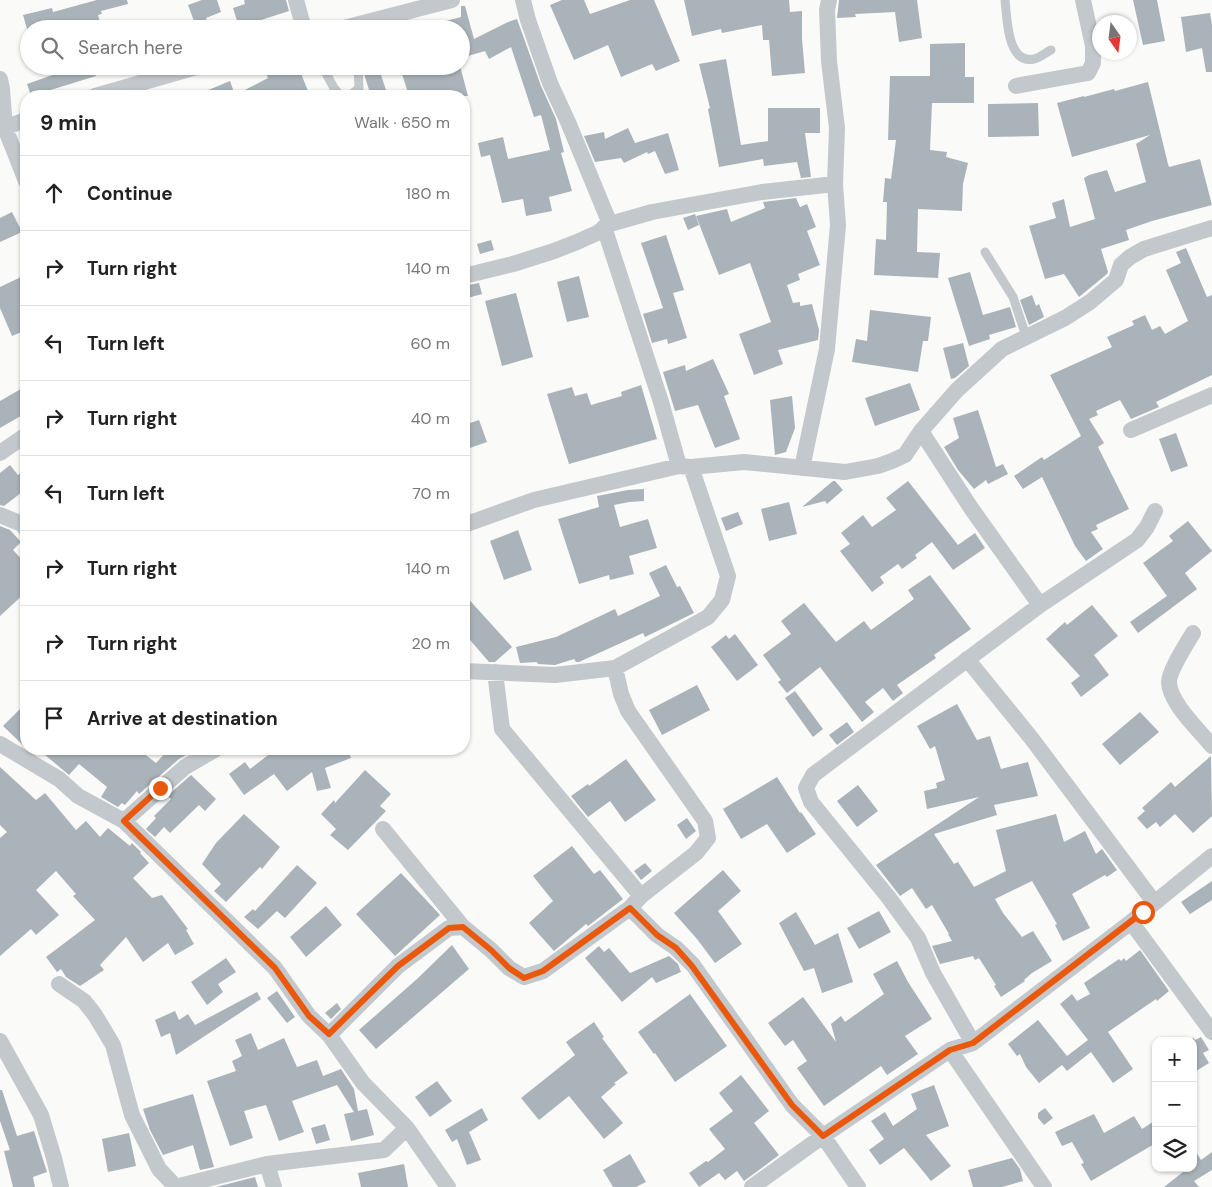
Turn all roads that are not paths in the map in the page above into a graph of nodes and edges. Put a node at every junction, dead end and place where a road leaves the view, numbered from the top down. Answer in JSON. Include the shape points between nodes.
{"nodes":[{"id":1,"x":296,"y":0,"type":"edge"},
{"id":2,"x":452,"y":0,"type":"edge"},
{"id":3,"x":523,"y":0,"type":"edge"},
{"id":4,"x":829,"y":0,"type":"edge"},
{"id":5,"x":1005,"y":0,"type":"edge"},
{"id":6,"x":1083,"y":0,"type":"edge"},
{"id":7,"x":302,"y":20,"type":"edge"},
{"id":8,"x":378,"y":20,"type":"edge"},
{"id":9,"x":1051,"y":50,"type":"dead end"},
{"id":10,"x":168,"y":75,"type":"edge"},
{"id":11,"x":327,"y":75,"type":"edge"},
{"id":12,"x":358,"y":75,"type":"edge"},
{"id":13,"x":0,"y":79,"type":"edge"},
{"id":14,"x":1016,"y":86,"type":"dead end"},
{"id":15,"x":116,"y":90,"type":"edge"},
{"id":16,"x":336,"y":90,"type":"edge"},
{"id":17,"x":357,"y":90,"type":"edge"},
{"id":18,"x":20,"y":122,"type":"edge"},
{"id":19,"x":2,"y":128,"type":"edge"},
{"id":20,"x":20,"y":168,"type":"edge"},
{"id":21,"x":834,"y":184,"type":"junction"},
{"id":22,"x":607,"y":225,"type":"junction"},
{"id":23,"x":1212,"y":228,"type":"edge"},
{"id":24,"x":985,"y":252,"type":"dead end"},
{"id":25,"x":470,"y":275,"type":"edge"},
{"id":26,"x":1026,"y":336,"type":"junction"},
{"id":27,"x":1212,"y":395,"type":"edge"},
{"id":28,"x":1131,"y":430,"type":"dead end"},
{"id":29,"x":922,"y":432,"type":"junction"},
{"id":30,"x":20,"y":440,"type":"edge"},
{"id":31,"x":0,"y":453,"type":"edge"},
{"id":32,"x":685,"y":467,"type":"junction"},
{"id":33,"x":802,"y":468,"type":"junction"},
{"id":34,"x":1155,"y":511,"type":"dead end"},
{"id":35,"x":0,"y":515,"type":"edge"},
{"id":36,"x":20,"y":523,"type":"edge"},
{"id":37,"x":470,"y":523,"type":"edge"},
{"id":38,"x":1040,"y":605,"type":"junction"},
{"id":39,"x":1193,"y":633,"type":"dead end"},
{"id":40,"x":967,"y":659,"type":"junction"},
{"id":41,"x":615,"y":668,"type":"junction"},
{"id":42,"x":470,"y":671,"type":"edge"},
{"id":43,"x":495,"y":672,"type":"junction"},
{"id":44,"x":1212,"y":746,"type":"edge"},
{"id":45,"x":2,"y":750,"type":"edge"},
{"id":46,"x":206,"y":755,"type":"edge"},
{"id":47,"x":124,"y":821,"type":"junction"},
{"id":48,"x":383,"y":829,"type":"dead end"},
{"id":49,"x":1212,"y":856,"type":"edge"},
{"id":50,"x":641,"y":896,"type":"junction"},
{"id":51,"x":1154,"y":902,"type":"junction"},
{"id":52,"x":630,"y":908,"type":"junction"},
{"id":53,"x":1132,"y":922,"type":"junction"},
{"id":54,"x":463,"y":927,"type":"junction"},
{"id":55,"x":59,"y":984,"type":"dead end"},
{"id":56,"x":1212,"y":1032,"type":"edge"},
{"id":57,"x":329,"y":1034,"type":"junction"},
{"id":58,"x":0,"y":1041,"type":"edge"},
{"id":59,"x":973,"y":1043,"type":"junction"},
{"id":60,"x":950,"y":1050,"type":"junction"},
{"id":61,"x":407,"y":1128,"type":"junction"},
{"id":62,"x":823,"y":1136,"type":"junction"},
{"id":63,"x":267,"y":1164,"type":"junction"},
{"id":64,"x":60,"y":1187,"type":"edge"},
{"id":65,"x":175,"y":1187,"type":"edge"},
{"id":66,"x":274,"y":1187,"type":"edge"},
{"id":67,"x":448,"y":1187,"type":"edge"},
{"id":68,"x":752,"y":1187,"type":"edge"},
{"id":69,"x":858,"y":1187,"type":"edge"},
{"id":70,"x":1044,"y":1187,"type":"edge"}],
"edges":[{"from":1,"to":7,"type":"street"},
{"from":2,"to":8,"type":"street"},
{"from":3,"to":22,"type":"street","via":[[550,82]]},
{"from":4,"to":21,"type":"street","via":[[829,61],[837,128]]},
{"from":5,"to":9,"type":"lane","via":[[1010,38],[1017,54],[1024,59],[1035,59]]},
{"from":6,"to":14,"type":"street","via":[[1092,46],[1093,62],[1088,73]]},
{"from":10,"to":15,"type":"street"},
{"from":11,"to":16,"type":"lane"},
{"from":12,"to":17,"type":"lane"},
{"from":13,"to":19,"type":"street"},
{"from":18,"to":19,"type":"street"},
{"from":19,"to":20,"type":"street"},
{"from":21,"to":22,"type":"street","via":[[762,192],[652,212]]},
{"from":21,"to":33,"type":"street","via":[[838,225],[827,349]]},
{"from":22,"to":25,"type":"street","via":[[597,233],[554,251]]},
{"from":22,"to":32,"type":"street","via":[[661,402]]},
{"from":23,"to":26,"type":"street","via":[[1144,249],[1130,257],[1121,265],[1116,280],[1090,302]]},
{"from":24,"to":26,"type":"lane","via":[[1013,297]]},
{"from":26,"to":29,"type":"street","via":[[1002,349],[957,390]]},
{"from":27,"to":28,"type":"street"},
{"from":29,"to":33,"type":"street","via":[[905,455],[878,466],[845,472]]},
{"from":29,"to":38,"type":"street"},
{"from":30,"to":31,"type":"street"},
{"from":32,"to":33,"type":"street","via":[[744,462]]},
{"from":32,"to":37,"type":"street","via":[[534,500]]},
{"from":32,"to":41,"type":"street","via":[[728,576],[722,600],[708,617]]},
{"from":34,"to":38,"type":"street","via":[[1136,540]]},
{"from":35,"to":36,"type":"street"},
{"from":38,"to":40,"type":"street"},
{"from":39,"to":44,"type":"street","via":[[1169,681],[1173,697]]},
{"from":40,"to":51,"type":"street"},
{"from":40,"to":59,"type":"street","via":[[813,775],[806,788],[811,802],[918,938],[933,973]]},
{"from":41,"to":43,"type":"street","via":[[555,675]]},
{"from":41,"to":50,"type":"street","via":[[628,711],[705,821],[708,838],[696,853]]},
{"from":42,"to":43,"type":"street"},
{"from":43,"to":50,"type":"street","via":[[502,729]]},
{"from":45,"to":47,"type":"street","via":[[59,779],[78,796]]},
{"from":46,"to":47,"type":"street","via":[[185,767]]},
{"from":47,"to":57,"type":"street","via":[[275,968],[309,1016]]},
{"from":48,"to":54,"type":"street"},
{"from":49,"to":51,"type":"street"},
{"from":50,"to":52,"type":"street"},
{"from":51,"to":53,"type":"street"},
{"from":52,"to":54,"type":"street","via":[[543,971],[524,978]]},
{"from":52,"to":62,"type":"street","via":[[692,966],[792,1105]]},
{"from":53,"to":56,"type":"street"},
{"from":53,"to":59,"type":"street"},
{"from":54,"to":57,"type":"street","via":[[449,928],[398,966]]},
{"from":55,"to":65,"type":"street","via":[[84,1001],[113,1045],[132,1115],[159,1169]]},
{"from":57,"to":61,"type":"street","via":[[363,1083]]},
{"from":58,"to":64,"type":"street","via":[[41,1115]]},
{"from":59,"to":60,"type":"street"},
{"from":60,"to":62,"type":"street"},
{"from":60,"to":70,"type":"street"},
{"from":61,"to":63,"type":"street","via":[[384,1150]]},
{"from":61,"to":67,"type":"street"},
{"from":62,"to":68,"type":"street"},
{"from":62,"to":69,"type":"street"},
{"from":63,"to":65,"type":"street"},
{"from":63,"to":66,"type":"street"}]}
